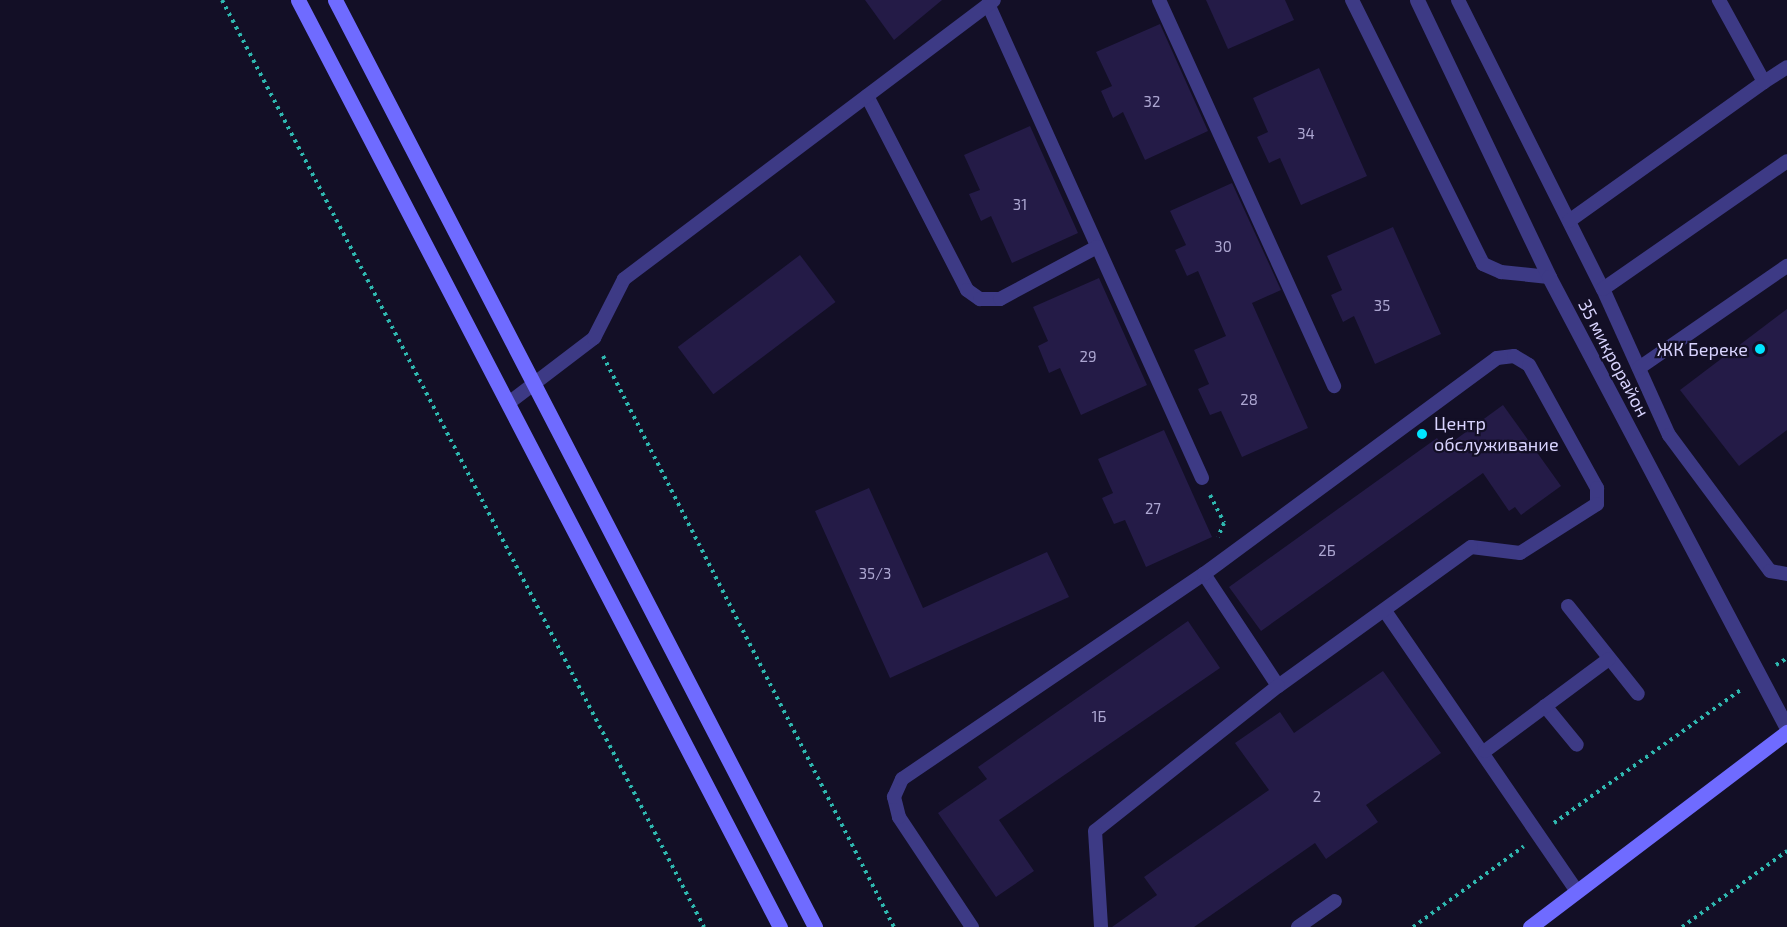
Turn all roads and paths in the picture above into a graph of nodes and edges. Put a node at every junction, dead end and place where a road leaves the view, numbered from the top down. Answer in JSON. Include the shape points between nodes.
{"nodes":[{"id":1,"x":222,"y":0,"type":"edge"},
{"id":2,"x":298,"y":0,"type":"edge"},
{"id":3,"x":335,"y":0,"type":"edge"},
{"id":4,"x":1158,"y":0,"type":"edge"},
{"id":5,"x":1352,"y":0,"type":"edge"},
{"id":6,"x":1417,"y":0,"type":"edge"},
{"id":7,"x":1458,"y":0,"type":"edge"},
{"id":8,"x":1719,"y":0,"type":"edge"},
{"id":9,"x":991,"y":2,"type":"edge"},
{"id":10,"x":1787,"y":67,"type":"edge"},
{"id":11,"x":1764,"y":82,"type":"junction"},
{"id":12,"x":867,"y":96,"type":"junction"},
{"id":13,"x":1787,"y":161,"type":"edge"},
{"id":14,"x":1569,"y":221,"type":"junction"},
{"id":15,"x":1097,"y":247,"type":"junction"},
{"id":16,"x":1787,"y":266,"type":"edge"},
{"id":17,"x":1549,"y":277,"type":"junction"},
{"id":18,"x":1604,"y":290,"type":"junction"},
{"id":19,"x":594,"y":338,"type":"junction"},
{"id":20,"x":1639,"y":368,"type":"junction"},
{"id":21,"x":537,"y":386,"type":"junction"},
{"id":22,"x":1334,"y":386,"type":"dead end"},
{"id":23,"x":510,"y":402,"type":"junction"},
{"id":24,"x":1202,"y":478,"type":"joint"},
{"id":25,"x":1204,"y":574,"type":"junction"},
{"id":26,"x":1787,"y":574,"type":"edge"},
{"id":27,"x":1568,"y":606,"type":"dead end"},
{"id":28,"x":1385,"y":612,"type":"junction"},
{"id":29,"x":1787,"y":658,"type":"edge"},
{"id":30,"x":1609,"y":659,"type":"junction"},
{"id":31,"x":1760,"y":675,"type":"junction"},
{"id":32,"x":1278,"y":686,"type":"junction"},
{"id":33,"x":1638,"y":694,"type":"dead end"},
{"id":34,"x":1545,"y":706,"type":"junction"},
{"id":35,"x":1787,"y":730,"type":"edge"},
{"id":36,"x":1577,"y":745,"type":"dead end"},
{"id":37,"x":1485,"y":752,"type":"junction"},
{"id":38,"x":1540,"y":834,"type":"junction"},
{"id":39,"x":1787,"y":851,"type":"edge"},
{"id":40,"x":1577,"y":891,"type":"junction"},
{"id":41,"x":1335,"y":901,"type":"dead end"},
{"id":42,"x":704,"y":927,"type":"edge"},
{"id":43,"x":780,"y":927,"type":"edge"},
{"id":44,"x":815,"y":927,"type":"edge"},
{"id":45,"x":894,"y":927,"type":"edge"},
{"id":46,"x":972,"y":927,"type":"edge"},
{"id":47,"x":1101,"y":927,"type":"edge"},
{"id":48,"x":1298,"y":927,"type":"edge"},
{"id":49,"x":1413,"y":927,"type":"edge"},
{"id":50,"x":1530,"y":927,"type":"edge"},
{"id":51,"x":1682,"y":927,"type":"edge"}],
"edges":[{"from":1,"to":42,"type":"path"},
{"from":2,"to":23,"type":"main road"},
{"from":3,"to":21,"type":"main road"},
{"from":4,"to":22,"type":"lane"},
{"from":5,"to":17,"type":"lane","via":[[1483,264],[1501,272]]},
{"from":6,"to":17,"type":"street","name":"35 микрорайон"},
{"from":7,"to":14,"type":"lane"},
{"from":8,"to":11,"type":"lane"},
{"from":9,"to":12,"type":"lane"},
{"from":9,"to":15,"type":"lane"},
{"from":10,"to":11,"type":"lane"},
{"from":11,"to":14,"type":"lane"},
{"from":12,"to":15,"type":"lane","via":[[967,290],[980,299],[1000,299]]},
{"from":12,"to":19,"type":"lane","via":[[624,279]]},
{"from":13,"to":18,"type":"lane"},
{"from":14,"to":18,"type":"lane"},
{"from":15,"to":24,"type":"lane"},
{"from":16,"to":20,"type":"lane"},
{"from":17,"to":31,"type":"street","name":"35 микрорайон"},
{"from":18,"to":20,"type":"lane"},
{"from":19,"to":21,"type":"lane"},
{"from":19,"to":45,"type":"path"},
{"from":20,"to":26,"type":"lane","via":[[1669,435],[1770,571]]},
{"from":21,"to":23,"type":"lane"},
{"from":21,"to":44,"type":"main road"},
{"from":23,"to":43,"type":"main road"},
{"from":24,"to":25,"type":"path","via":[[1224,523]]},
{"from":25,"to":28,"type":"lane","via":[[1497,358],[1514,356],[1529,364],[1597,488],[1596,504],[1520,553],[1471,547]]},
{"from":25,"to":32,"type":"lane"},
{"from":25,"to":46,"type":"lane","via":[[902,779],[894,797],[899,817]]},
{"from":27,"to":30,"type":"lane"},
{"from":28,"to":32,"type":"lane"},
{"from":28,"to":37,"type":"lane"},
{"from":29,"to":31,"type":"path"},
{"from":30,"to":33,"type":"lane"},
{"from":30,"to":34,"type":"lane"},
{"from":31,"to":35,"type":"street","name":"35 микрорайон"},
{"from":31,"to":38,"type":"path"},
{"from":32,"to":47,"type":"lane","via":[[1095,831]]},
{"from":34,"to":36,"type":"lane"},
{"from":34,"to":37,"type":"lane"},
{"from":35,"to":40,"type":"main road"},
{"from":37,"to":38,"type":"lane"},
{"from":38,"to":40,"type":"lane"},
{"from":38,"to":49,"type":"path"},
{"from":39,"to":51,"type":"path"},
{"from":40,"to":50,"type":"main road"},
{"from":41,"to":48,"type":"lane"}]}
